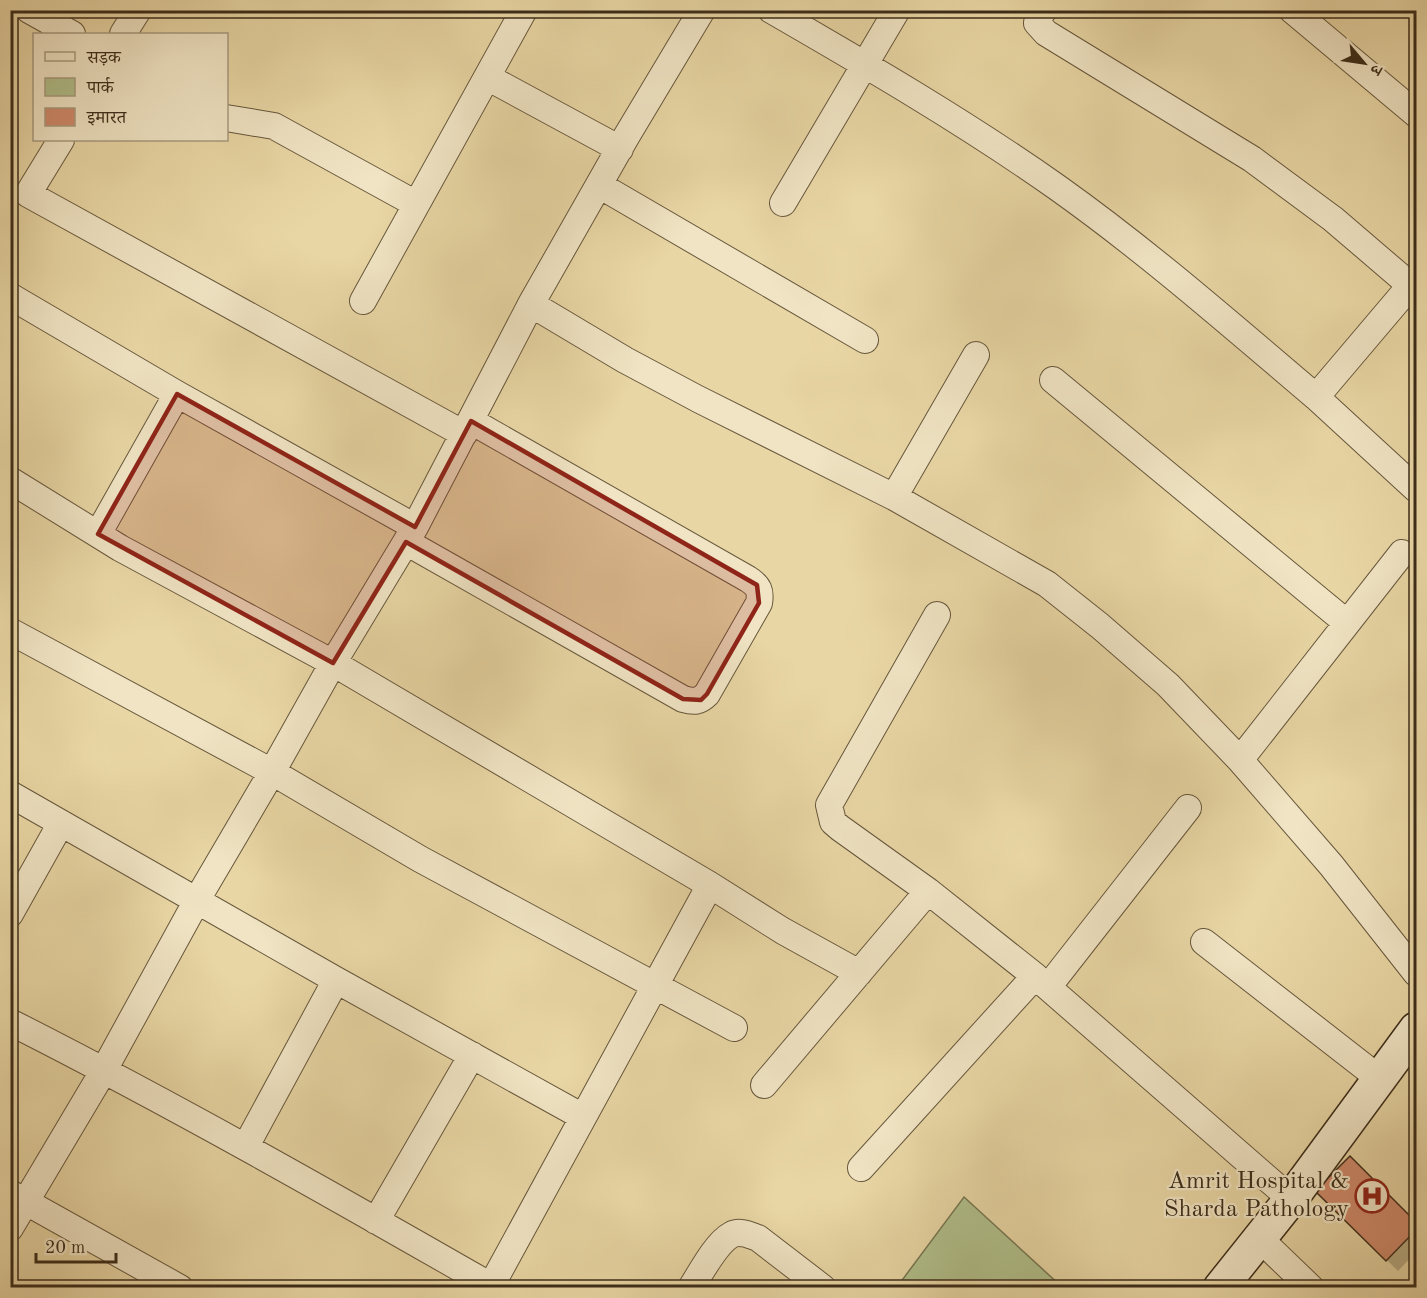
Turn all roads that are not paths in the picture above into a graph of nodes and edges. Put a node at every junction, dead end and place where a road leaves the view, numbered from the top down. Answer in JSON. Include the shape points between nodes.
{"nodes":[{"id":1,"x":29,"y":10,"type":"edge"},
{"id":2,"x":138,"y":10,"type":"edge"},
{"id":3,"x":524,"y":10,"type":"edge"},
{"id":4,"x":702,"y":10,"type":"edge"},
{"id":5,"x":771,"y":10,"type":"edge"},
{"id":6,"x":897,"y":10,"type":"edge"},
{"id":7,"x":1044,"y":10,"type":"edge"},
{"id":8,"x":1292,"y":10,"type":"edge"},
{"id":9,"x":70,"y":33,"type":"edge"},
{"id":10,"x":124,"y":33,"type":"edge"},
{"id":11,"x":865,"y":65,"type":"junction"},
{"id":12,"x":487,"y":77,"type":"junction"},
{"id":13,"x":1416,"y":114,"type":"edge"},
{"id":14,"x":228,"y":118,"type":"edge"},
{"id":15,"x":60,"y":141,"type":"edge"},
{"id":16,"x":620,"y":149,"type":"junction"},
{"id":17,"x":599,"y":185,"type":"junction"},
{"id":18,"x":19,"y":189,"type":"edge"},
{"id":19,"x":783,"y":203,"type":"dead end"},
{"id":20,"x":417,"y":204,"type":"junction"},
{"id":21,"x":1415,"y":285,"type":"edge"},
{"id":22,"x":10,"y":296,"type":"edge"},
{"id":23,"x":363,"y":301,"type":"dead end"},
{"id":24,"x":531,"y":304,"type":"junction"},
{"id":25,"x":865,"y":340,"type":"dead end"},
{"id":26,"x":976,"y":356,"type":"dead end"},
{"id":27,"x":1053,"y":380,"type":"dead end"},
{"id":28,"x":177,"y":394,"type":"junction"},
{"id":29,"x":1316,"y":397,"type":"junction"},
{"id":30,"x":467,"y":427,"type":"junction"},
{"id":31,"x":10,"y":480,"type":"edge"},
{"id":32,"x":1416,"y":489,"type":"edge"},
{"id":33,"x":894,"y":497,"type":"junction"},
{"id":34,"x":98,"y":534,"type":"junction"},
{"id":35,"x":411,"y":534,"type":"junction"},
{"id":36,"x":1402,"y":553,"type":"dead end"},
{"id":37,"x":937,"y":615,"type":"dead end"},
{"id":38,"x":1347,"y":623,"type":"junction"},
{"id":39,"x":10,"y":630,"type":"edge"},
{"id":40,"x":333,"y":663,"type":"junction"},
{"id":41,"x":1240,"y":760,"type":"junction"},
{"id":42,"x":272,"y":772,"type":"junction"},
{"id":43,"x":10,"y":794,"type":"edge"},
{"id":44,"x":1188,"y":808,"type":"dead end"},
{"id":45,"x":61,"y":823,"type":"junction"},
{"id":46,"x":710,"y":885,"type":"junction"},
{"id":47,"x":928,"y":891,"type":"junction"},
{"id":48,"x":197,"y":901,"type":"junction"},
{"id":49,"x":10,"y":914,"type":"edge"},
{"id":50,"x":1204,"y":942,"type":"dead end"},
{"id":51,"x":859,"y":973,"type":"junction"},
{"id":52,"x":1416,"y":973,"type":"edge"},
{"id":53,"x":336,"y":980,"type":"junction"},
{"id":54,"x":1041,"y":981,"type":"junction"},
{"id":55,"x":656,"y":986,"type":"junction"},
{"id":56,"x":10,"y":1022,"type":"edge"},
{"id":57,"x":734,"y":1028,"type":"dead end"},
{"id":58,"x":1416,"y":1029,"type":"edge"},
{"id":59,"x":472,"y":1055,"type":"junction"},
{"id":60,"x":104,"y":1070,"type":"junction"},
{"id":61,"x":1380,"y":1079,"type":"junction"},
{"id":62,"x":764,"y":1085,"type":"dead end"},
{"id":63,"x":583,"y":1117,"type":"junction"},
{"id":64,"x":246,"y":1146,"type":"junction"},
{"id":65,"x":861,"y":1168,"type":"dead end"},
{"id":66,"x":19,"y":1197,"type":"edge"},
{"id":67,"x":1291,"y":1199,"type":"junction"},
{"id":68,"x":376,"y":1221,"type":"junction"},
{"id":69,"x":10,"y":1228,"type":"edge"},
{"id":70,"x":1259,"y":1238,"type":"junction"},
{"id":71,"x":180,"y":1287,"type":"edge"},
{"id":72,"x":490,"y":1287,"type":"edge"},
{"id":73,"x":691,"y":1287,"type":"edge"},
{"id":74,"x":823,"y":1287,"type":"edge"},
{"id":75,"x":1221,"y":1287,"type":"edge"},
{"id":76,"x":1311,"y":1287,"type":"edge"}],
"edges":[{"from":1,"to":9,"type":"street"},
{"from":2,"to":10,"type":"street"},
{"from":3,"to":12,"type":"street"},
{"from":4,"to":16,"type":"street"},
{"from":5,"to":11,"type":"street"},
{"from":6,"to":11,"type":"street"},
{"from":7,"to":21,"type":"street","via":[[1037,22],[1046,33],[1252,159]]},
{"from":8,"to":13,"type":"street"},
{"from":11,"to":19,"type":"street"},
{"from":11,"to":29,"type":"street","via":[[1057,187],[1152,258]]},
{"from":12,"to":16,"type":"street"},
{"from":12,"to":20,"type":"street"},
{"from":14,"to":20,"type":"street","via":[[274,126]]},
{"from":15,"to":18,"type":"street"},
{"from":16,"to":17,"type":"street"},
{"from":17,"to":24,"type":"street"},
{"from":17,"to":25,"type":"street"},
{"from":18,"to":30,"type":"street"},
{"from":20,"to":23,"type":"street"},
{"from":21,"to":29,"type":"street"},
{"from":22,"to":28,"type":"street"},
{"from":24,"to":30,"type":"street"},
{"from":24,"to":33,"type":"street","via":[[698,399]]},
{"from":26,"to":33,"type":"street"},
{"from":27,"to":38,"type":"street"},
{"from":28,"to":34,"type":"street"},
{"from":28,"to":35,"type":"street"},
{"from":29,"to":32,"type":"street"},
{"from":30,"to":35,"type":"street"},
{"from":30,"to":35,"type":"street","via":[[748,579],[757,585],[759,603],[707,694],[702,700],[693,701],[683,699]]},
{"from":31,"to":34,"type":"street"},
{"from":33,"to":41,"type":"street","via":[[1047,584],[1168,685]]},
{"from":34,"to":40,"type":"street"},
{"from":35,"to":40,"type":"street"},
{"from":36,"to":38,"type":"street"},
{"from":37,"to":47,"type":"street","via":[[829,805],[840,828]]},
{"from":38,"to":41,"type":"street"},
{"from":39,"to":42,"type":"street"},
{"from":40,"to":42,"type":"street"},
{"from":40,"to":46,"type":"street"},
{"from":41,"to":52,"type":"street","via":[[1331,865]]},
{"from":42,"to":48,"type":"street"},
{"from":42,"to":55,"type":"street","via":[[420,859]]},
{"from":43,"to":45,"type":"street"},
{"from":44,"to":54,"type":"street"},
{"from":45,"to":48,"type":"street"},
{"from":45,"to":49,"type":"street"},
{"from":46,"to":51,"type":"street"},
{"from":46,"to":55,"type":"street"},
{"from":47,"to":51,"type":"street"},
{"from":47,"to":54,"type":"street"},
{"from":48,"to":53,"type":"street"},
{"from":48,"to":60,"type":"street"},
{"from":50,"to":61,"type":"street"},
{"from":51,"to":62,"type":"street"},
{"from":53,"to":59,"type":"street"},
{"from":53,"to":64,"type":"street"},
{"from":54,"to":65,"type":"street"},
{"from":54,"to":67,"type":"street"},
{"from":55,"to":57,"type":"street"},
{"from":55,"to":63,"type":"street"},
{"from":56,"to":60,"type":"street"},
{"from":58,"to":61,"type":"main road"},
{"from":59,"to":63,"type":"street"},
{"from":59,"to":68,"type":"street"},
{"from":60,"to":64,"type":"street"},
{"from":60,"to":66,"type":"street"},
{"from":61,"to":67,"type":"main road"},
{"from":63,"to":72,"type":"street"},
{"from":64,"to":68,"type":"street"},
{"from":66,"to":69,"type":"street"},
{"from":66,"to":71,"type":"street"},
{"from":67,"to":70,"type":"main road"},
{"from":68,"to":72,"type":"street"},
{"from":70,"to":75,"type":"main road"},
{"from":70,"to":76,"type":"street"},
{"from":73,"to":74,"type":"street","via":[[721,1244],[732,1234],[746,1233]]}]}
